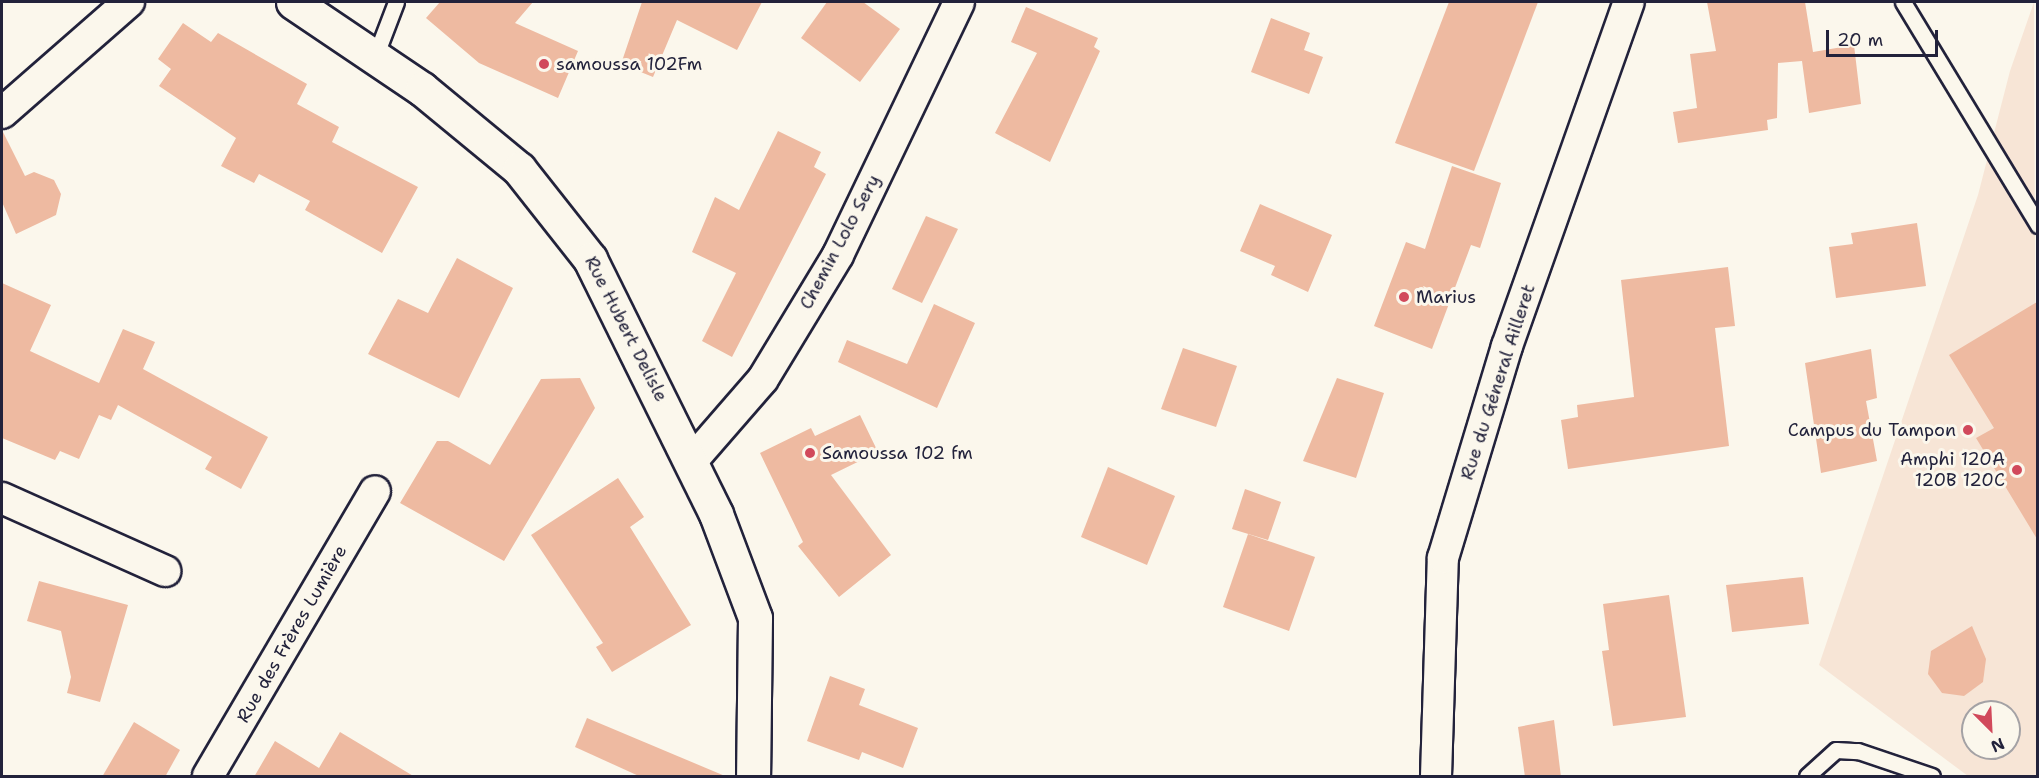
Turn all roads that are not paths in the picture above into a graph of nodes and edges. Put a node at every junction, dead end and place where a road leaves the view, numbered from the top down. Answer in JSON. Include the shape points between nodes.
{"nodes":[{"id":1,"x":129,"y":2,"type":"edge"},
{"id":2,"x":293,"y":2,"type":"edge"},
{"id":3,"x":396,"y":2,"type":"edge"},
{"id":4,"x":959,"y":2,"type":"edge"},
{"id":5,"x":1629,"y":2,"type":"edge"},
{"id":6,"x":1902,"y":2,"type":"edge"},
{"id":7,"x":375,"y":57,"type":"junction"},
{"id":8,"x":2,"y":113,"type":"edge"},
{"id":9,"x":2037,"y":225,"type":"edge"},
{"id":10,"x":690,"y":463,"type":"junction"},
{"id":11,"x":375,"y":491,"type":"dead end"},
{"id":12,"x":2,"y":498,"type":"edge"},
{"id":13,"x":165,"y":571,"type":"dead end"},
{"id":14,"x":208,"y":777,"type":"edge"},
{"id":15,"x":753,"y":777,"type":"edge"},
{"id":16,"x":1436,"y":777,"type":"edge"},
{"id":17,"x":1807,"y":777,"type":"edge"},
{"id":18,"x":1932,"y":777,"type":"edge"}],
"edges":[{"from":1,"to":8,"type":"street"},
{"from":2,"to":7,"type":"main road","name":"Rue Hubert Delisle"},
{"from":3,"to":7,"type":"lane"},
{"from":4,"to":10,"type":"street","name":"Chemin Lolo Sery","via":[[838,255],[763,379]]},
{"from":5,"to":16,"type":"street","name":"Rue du Géneral Ailleret","via":[[1507,346],[1443,558]]},
{"from":6,"to":9,"type":"lane"},
{"from":7,"to":10,"type":"main road","name":"Rue Hubert Delisle","via":[[519,169],[568,225],[611,295]]},
{"from":10,"to":15,"type":"main road","name":"Rue Hubert Delisle","via":[[716,514],[754,618]]},
{"from":11,"to":14,"type":"street","name":"Rue des Frères Lumière"},
{"from":12,"to":13,"type":"street"},
{"from":17,"to":18,"type":"lane","via":[[1836,750],[1858,751]]}]}
